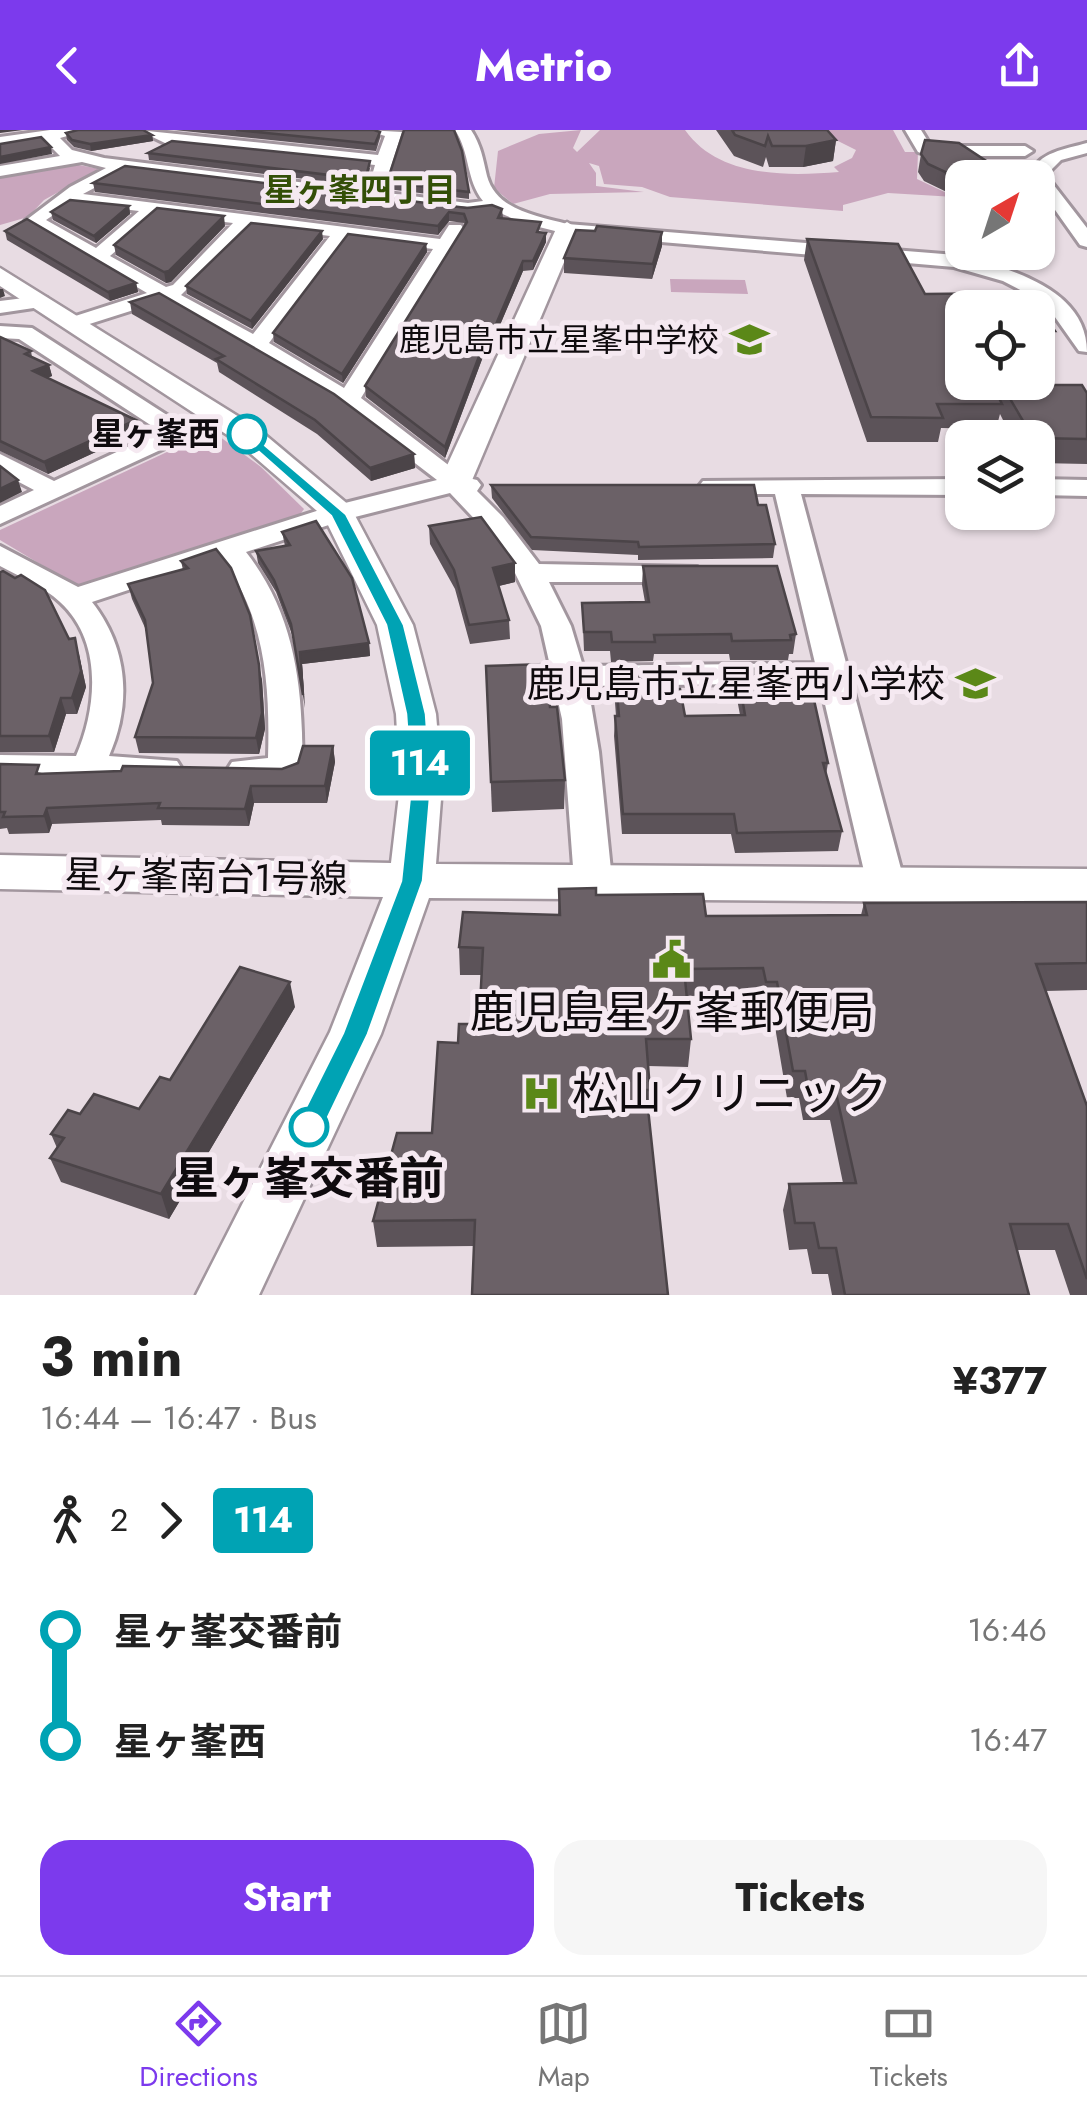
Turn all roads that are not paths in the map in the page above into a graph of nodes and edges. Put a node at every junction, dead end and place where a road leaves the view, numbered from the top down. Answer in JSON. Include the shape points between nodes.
{"nodes":[{"id":1,"x":81,"y":130,"type":"edge"},
{"id":2,"x":146,"y":130,"type":"edge"},
{"id":3,"x":374,"y":130,"type":"edge"},
{"id":4,"x":463,"y":130,"type":"edge"},
{"id":5,"x":913,"y":130,"type":"edge"},
{"id":6,"x":998,"y":130,"type":"edge"},
{"id":7,"x":401,"y":131,"type":"edge"},
{"id":8,"x":48,"y":135,"type":"junction"},
{"id":9,"x":0,"y":142,"type":"edge"},
{"id":10,"x":1087,"y":148,"type":"edge"},
{"id":11,"x":1020,"y":151,"type":"junction"},
{"id":12,"x":80,"y":158,"type":"junction"},
{"id":13,"x":1027,"y":160,"type":"edge"},
{"id":14,"x":1051,"y":160,"type":"edge"},
{"id":15,"x":385,"y":161,"type":"junction"},
{"id":16,"x":123,"y":166,"type":"junction"},
{"id":17,"x":0,"y":171,"type":"edge"},
{"id":18,"x":373,"y":196,"type":"junction"},
{"id":19,"x":67,"y":198,"type":"junction"},
{"id":20,"x":1055,"y":199,"type":"edge"},
{"id":21,"x":498,"y":204,"type":"junction"},
{"id":22,"x":154,"y":208,"type":"junction"},
{"id":23,"x":468,"y":208,"type":"junction"},
{"id":24,"x":1065,"y":213,"type":"junction"},
{"id":25,"x":1087,"y":213,"type":"edge"},
{"id":26,"x":246,"y":220,"type":"junction"},
{"id":27,"x":567,"y":228,"type":"junction"},
{"id":28,"x":342,"y":232,"type":"junction"},
{"id":29,"x":1087,"y":241,"type":"edge"},
{"id":30,"x":444,"y":245,"type":"junction"},
{"id":31,"x":97,"y":257,"type":"junction"},
{"id":32,"x":0,"y":275,"type":"edge"},
{"id":33,"x":166,"y":295,"type":"junction"},
{"id":34,"x":38,"y":311,"type":"edge"},
{"id":35,"x":0,"y":332,"type":"edge"},
{"id":36,"x":256,"y":345,"type":"junction"},
{"id":37,"x":1087,"y":346,"type":"edge"},
{"id":38,"x":348,"y":400,"type":"junction"},
{"id":39,"x":0,"y":462,"type":"edge"},
{"id":40,"x":454,"y":485,"type":"junction"},
{"id":41,"x":493,"y":486,"type":"edge"},
{"id":42,"x":688,"y":486,"type":"edge"},
{"id":43,"x":786,"y":486,"type":"junction"},
{"id":44,"x":945,"y":487,"type":"edge"},
{"id":45,"x":1055,"y":488,"type":"edge"},
{"id":46,"x":1087,"y":488,"type":"edge"},
{"id":47,"x":54,"y":491,"type":"junction"},
{"id":48,"x":338,"y":514,"type":"junction"},
{"id":49,"x":0,"y":516,"type":"edge"},
{"id":50,"x":229,"y":549,"type":"junction"},
{"id":51,"x":0,"y":554,"type":"edge"},
{"id":52,"x":714,"y":572,"type":"edge"},
{"id":53,"x":770,"y":572,"type":"edge"},
{"id":54,"x":808,"y":572,"type":"junction"},
{"id":55,"x":527,"y":573,"type":"junction"},
{"id":56,"x":74,"y":598,"type":"junction"},
{"id":57,"x":833,"y":673,"type":"junction"},
{"id":58,"x":572,"y":676,"type":"junction"},
{"id":59,"x":0,"y":766,"type":"edge"},
{"id":60,"x":88,"y":768,"type":"junction"},
{"id":61,"x":0,"y":872,"type":"edge"},
{"id":62,"x":594,"y":880,"type":"junction"},
{"id":63,"x":412,"y":881,"type":"junction"},
{"id":64,"x":886,"y":884,"type":"junction"},
{"id":65,"x":1087,"y":886,"type":"edge"},
{"id":66,"x":227,"y":1295,"type":"edge"}],
"edges":[{"from":1,"to":8,"type":"street"},
{"from":2,"to":15,"type":"street","via":[[165,138]]},
{"from":3,"to":7,"type":"street"},
{"from":4,"to":21,"type":"street","via":[[472,142],[481,188]]},
{"from":5,"to":11,"type":"street","via":[[924,149]]},
{"from":6,"to":11,"type":"street"},
{"from":7,"to":15,"type":"street"},
{"from":8,"to":9,"type":"street"},
{"from":8,"to":12,"type":"street"},
{"from":10,"to":14,"type":"street"},
{"from":11,"to":13,"type":"street"},
{"from":12,"to":16,"type":"street"},
{"from":12,"to":17,"type":"street"},
{"from":15,"to":18,"type":"street"},
{"from":16,"to":18,"type":"street"},
{"from":16,"to":19,"type":"street"},
{"from":18,"to":23,"type":"street"},
{"from":19,"to":22,"type":"street"},
{"from":19,"to":31,"type":"street","via":[[34,221]]},
{"from":20,"to":24,"type":"street"},
{"from":21,"to":23,"type":"street"},
{"from":21,"to":27,"type":"street"},
{"from":22,"to":26,"type":"street"},
{"from":22,"to":31,"type":"street"},
{"from":23,"to":30,"type":"street"},
{"from":24,"to":25,"type":"street"},
{"from":24,"to":29,"type":"street"},
{"from":26,"to":28,"type":"street"},
{"from":26,"to":33,"type":"street","via":[[180,289]]},
{"from":27,"to":37,"type":"street","via":[[956,262],[1010,277],[1052,299]]},
{"from":27,"to":40,"type":"street"},
{"from":28,"to":30,"type":"street"},
{"from":28,"to":36,"type":"street"},
{"from":30,"to":38,"type":"street"},
{"from":31,"to":33,"type":"street"},
{"from":32,"to":34,"type":"street"},
{"from":33,"to":34,"type":"street"},
{"from":33,"to":36,"type":"street"},
{"from":34,"to":48,"type":"street","via":[[246,434]]},
{"from":35,"to":47,"type":"street","via":[[24,333],[165,424],[160,441]]},
{"from":36,"to":38,"type":"street"},
{"from":38,"to":40,"type":"street"},
{"from":39,"to":47,"type":"street"},
{"from":40,"to":41,"type":"street"},
{"from":40,"to":48,"type":"street"},
{"from":40,"to":55,"type":"street","via":[[491,519]]},
{"from":42,"to":43,"type":"street"},
{"from":43,"to":44,"type":"street"},
{"from":43,"to":54,"type":"street"},
{"from":45,"to":46,"type":"street"},
{"from":47,"to":49,"type":"street"},
{"from":48,"to":50,"type":"street"},
{"from":48,"to":63,"type":"street","via":[[395,625],[416,714],[421,786]]},
{"from":50,"to":56,"type":"street"},
{"from":50,"to":60,"type":"street","via":[[248,570],[276,632],[287,705],[285,770]]},
{"from":51,"to":56,"type":"street"},
{"from":52,"to":55,"type":"street"},
{"from":53,"to":54,"type":"street"},
{"from":54,"to":57,"type":"street"},
{"from":55,"to":58,"type":"street","via":[[554,622]]},
{"from":56,"to":60,"type":"street","via":[[104,656],[108,688],[107,719]]},
{"from":57,"to":58,"type":"street"},
{"from":57,"to":64,"type":"street"},
{"from":58,"to":62,"type":"street"},
{"from":59,"to":60,"type":"street"},
{"from":61,"to":63,"type":"street","name":"星ヶ峯南台1号線"},
{"from":62,"to":63,"type":"street","name":"星ヶ峯南台1号線"},
{"from":62,"to":64,"type":"street","name":"星ヶ峯南台1号線"},
{"from":63,"to":66,"type":"street","via":[[355,1034]]},
{"from":64,"to":65,"type":"street","name":"星ヶ峯南台1号線"}]}
